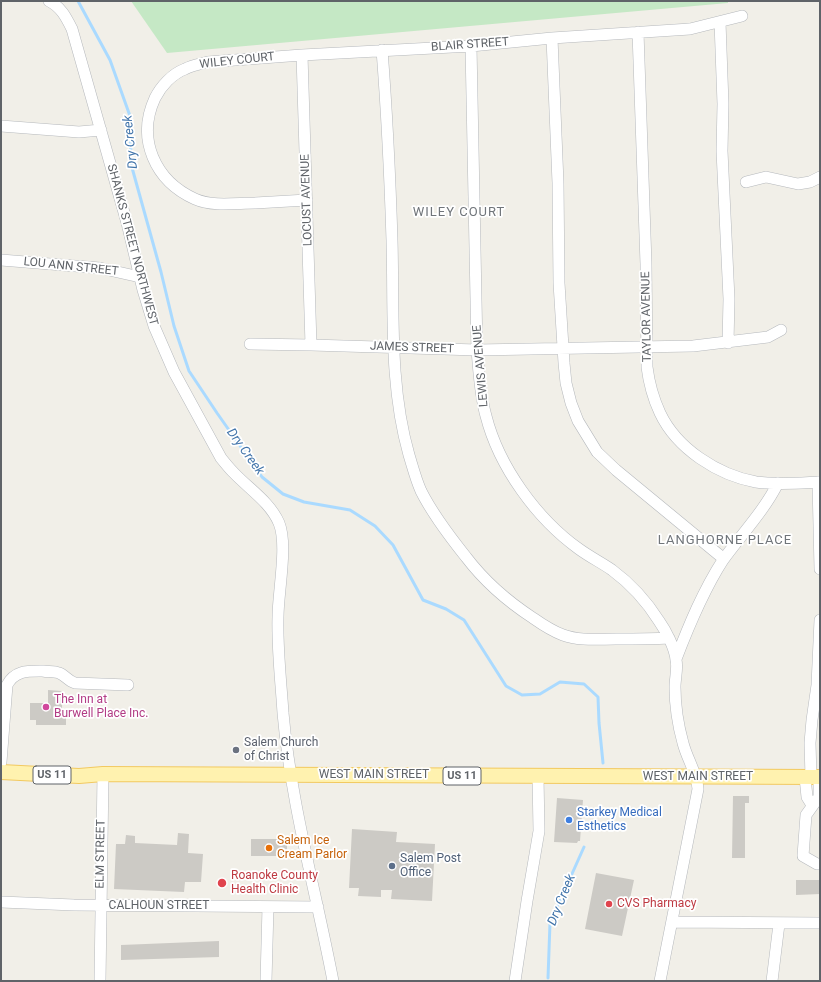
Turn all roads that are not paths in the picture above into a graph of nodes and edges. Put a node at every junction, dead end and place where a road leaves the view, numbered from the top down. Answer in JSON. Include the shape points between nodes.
{"nodes":[{"id":1,"x":49,"y":1,"type":"edge"},
{"id":2,"x":742,"y":16,"type":"dead end"},
{"id":3,"x":720,"y":22,"type":"junction"},
{"id":4,"x":638,"y":32,"type":"junction"},
{"id":5,"x":552,"y":38,"type":"junction"},
{"id":6,"x":470,"y":46,"type":"junction"},
{"id":7,"x":382,"y":50,"type":"junction"},
{"id":8,"x":302,"y":55,"type":"junction"},
{"id":9,"x":1,"y":126,"type":"edge"},
{"id":10,"x":100,"y":130,"type":"junction"},
{"id":11,"x":820,"y":177,"type":"edge"},
{"id":12,"x":746,"y":182,"type":"dead end"},
{"id":13,"x":307,"y":200,"type":"junction"},
{"id":14,"x":1,"y":260,"type":"edge"},
{"id":15,"x":140,"y":277,"type":"junction"},
{"id":16,"x":781,"y":330,"type":"dead end"},
{"id":17,"x":728,"y":343,"type":"junction"},
{"id":18,"x":250,"y":344,"type":"dead end"},
{"id":19,"x":311,"y":345,"type":"junction"},
{"id":20,"x":394,"y":348,"type":"junction"},
{"id":21,"x":647,"y":348,"type":"junction"},
{"id":22,"x":563,"y":349,"type":"junction"},
{"id":23,"x":478,"y":350,"type":"junction"},
{"id":24,"x":819,"y":482,"type":"edge"},
{"id":25,"x":778,"y":483,"type":"junction"},
{"id":26,"x":724,"y":559,"type":"junction"},
{"id":27,"x":820,"y":569,"type":"edge"},
{"id":28,"x":820,"y":620,"type":"edge"},
{"id":29,"x":669,"y":638,"type":"junction"},
{"id":30,"x":819,"y":649,"type":"edge"},
{"id":31,"x":676,"y":659,"type":"junction"},
{"id":32,"x":128,"y":685,"type":"dead end"},
{"id":33,"x":1,"y":762,"type":"edge"},
{"id":34,"x":1,"y":772,"type":"edge"},
{"id":35,"x":103,"y":774,"type":"junction"},
{"id":36,"x":290,"y":775,"type":"junction"},
{"id":37,"x":538,"y":776,"type":"junction"},
{"id":38,"x":696,"y":776,"type":"junction"},
{"id":39,"x":814,"y":777,"type":"edge"},
{"id":40,"x":816,"y":805,"type":"edge"},
{"id":41,"x":803,"y":855,"type":"junction"},
{"id":42,"x":820,"y":855,"type":"edge"},
{"id":43,"x":820,"y":864,"type":"edge"},
{"id":44,"x":1,"y":902,"type":"edge"},
{"id":45,"x":101,"y":906,"type":"junction"},
{"id":46,"x":268,"y":907,"type":"junction"},
{"id":47,"x":318,"y":907,"type":"junction"},
{"id":48,"x":672,"y":922,"type":"junction"},
{"id":49,"x":779,"y":924,"type":"junction"},
{"id":50,"x":820,"y":924,"type":"edge"},
{"id":51,"x":100,"y":981,"type":"edge"},
{"id":52,"x":266,"y":981,"type":"edge"},
{"id":53,"x":333,"y":981,"type":"edge"},
{"id":54,"x":515,"y":981,"type":"edge"},
{"id":55,"x":660,"y":981,"type":"edge"},
{"id":56,"x":772,"y":981,"type":"edge"}],
"edges":[{"from":1,"to":10,"type":"street","name":"SHANKS STREET NORTHWEST","via":[[66,16],[72,29]]},
{"from":2,"to":3,"type":"street","name":"BLAIR STREET"},
{"from":3,"to":4,"type":"street","name":"BLAIR STREET","via":[[690,29]]},
{"from":3,"to":17,"type":"street","via":[[722,151],[729,299]]},
{"from":4,"to":5,"type":"street","name":"BLAIR STREET"},
{"from":4,"to":21,"type":"street","name":"TAYLOR AVENUE"},
{"from":5,"to":6,"type":"street","name":"BLAIR STREET"},
{"from":5,"to":22,"type":"street"},
{"from":6,"to":7,"type":"street","name":"BLAIR STREET"},
{"from":6,"to":23,"type":"street","name":"LEWIS AVENUE"},
{"from":7,"to":8,"type":"street","name":"BLAIR STREET"},
{"from":7,"to":20,"type":"street","via":[[389,150]]},
{"from":8,"to":13,"type":"street","name":"LOCUST AVENUE"},
{"from":8,"to":13,"type":"street","name":"WILEY COURT","via":[[208,62],[184,69],[157,94],[151,108],[147,131],[148,144],[158,168],[175,187],[197,200],[228,204]]},
{"from":9,"to":10,"type":"street","via":[[79,132]]},
{"from":10,"to":15,"type":"street","name":"SHANKS STREET NORTHWEST"},
{"from":11,"to":12,"type":"street","via":[[798,184],[766,177]]},
{"from":13,"to":19,"type":"street","name":"LOCUST AVENUE"},
{"from":14,"to":15,"type":"street","name":"LOU ANN STREET","via":[[100,268]]},
{"from":15,"to":36,"type":"street","name":"SHANKS STREET NORTHWEST","via":[[154,326],[166,356],[221,458],[265,502],[279,524],[283,544],[278,642]]},
{"from":16,"to":17,"type":"street","name":"JAMES STREET","via":[[768,337]]},
{"from":17,"to":21,"type":"street","name":"JAMES STREET"},
{"from":18,"to":19,"type":"street","name":"JAMES STREET"},
{"from":19,"to":20,"type":"street","name":"JAMES STREET"},
{"from":20,"to":23,"type":"street","name":"JAMES STREET"},
{"from":20,"to":29,"type":"street","via":[[399,416],[421,491],[474,568],[492,588],[548,628],[567,636],[590,640]]},
{"from":21,"to":22,"type":"street","name":"JAMES STREET"},
{"from":21,"to":25,"type":"street","name":"TAYLOR AVENUE","via":[[649,378],[654,400],[666,424],[680,441],[726,472],[757,482]]},
{"from":22,"to":23,"type":"street","name":"JAMES STREET"},
{"from":22,"to":26,"type":"street","via":[[566,383],[571,403],[578,421],[597,452]]},
{"from":23,"to":29,"type":"street","name":"LEWIS AVENUE","via":[[485,414],[497,447],[513,477],[529,500],[561,534],[627,582]]},
{"from":24,"to":25,"type":"street","name":"TAYLOR AVENUE"},
{"from":24,"to":27,"type":"street"},
{"from":25,"to":26,"type":"street"},
{"from":26,"to":31,"type":"street","via":[[699,603]]},
{"from":28,"to":30,"type":"street"},
{"from":29,"to":31,"type":"street","name":"LEWIS AVENUE"},
{"from":30,"to":39,"type":"street","via":[[810,743]]},
{"from":31,"to":38,"type":"street","name":"LEWIS AVENUE","via":[[678,718],[683,744]]},
{"from":32,"to":33,"type":"street","via":[[75,683],[58,672],[29,670],[16,674],[7,685]]},
{"from":34,"to":35,"type":"main road","name":"WEST MAIN STREET","number":"US 11","via":[[79,776]]},
{"from":35,"to":36,"type":"main road","name":"WEST MAIN STREET","number":"US 11"},
{"from":35,"to":45,"type":"street","name":"ELM STREET"},
{"from":36,"to":37,"type":"main road","name":"WEST MAIN STREET","number":"US 11"},
{"from":36,"to":47,"type":"street","name":"SHANKS STREET NORTHWEST"},
{"from":37,"to":38,"type":"main road","name":"WEST MAIN STREET","number":"US 11"},
{"from":37,"to":54,"type":"street","via":[[539,832]]},
{"from":38,"to":39,"type":"main road","name":"WEST MAIN STREET","number":"US 11"},
{"from":38,"to":48,"type":"street","via":[[698,789]]},
{"from":39,"to":40,"type":"street","via":[[819,797]]},
{"from":40,"to":41,"type":"street","via":[[806,815]]},
{"from":41,"to":42,"type":"street"},
{"from":41,"to":43,"type":"street"},
{"from":44,"to":45,"type":"street","name":"CALHOUN STREET"},
{"from":45,"to":46,"type":"street","name":"CALHOUN STREET"},
{"from":45,"to":51,"type":"street","name":"ELM STREET"},
{"from":46,"to":47,"type":"street","name":"CALHOUN STREET"},
{"from":46,"to":52,"type":"street"},
{"from":47,"to":53,"type":"street","name":"SHANKS STREET NORTHWEST"},
{"from":48,"to":49,"type":"street"},
{"from":48,"to":55,"type":"street"},
{"from":49,"to":50,"type":"street"},
{"from":49,"to":56,"type":"street"}]}
